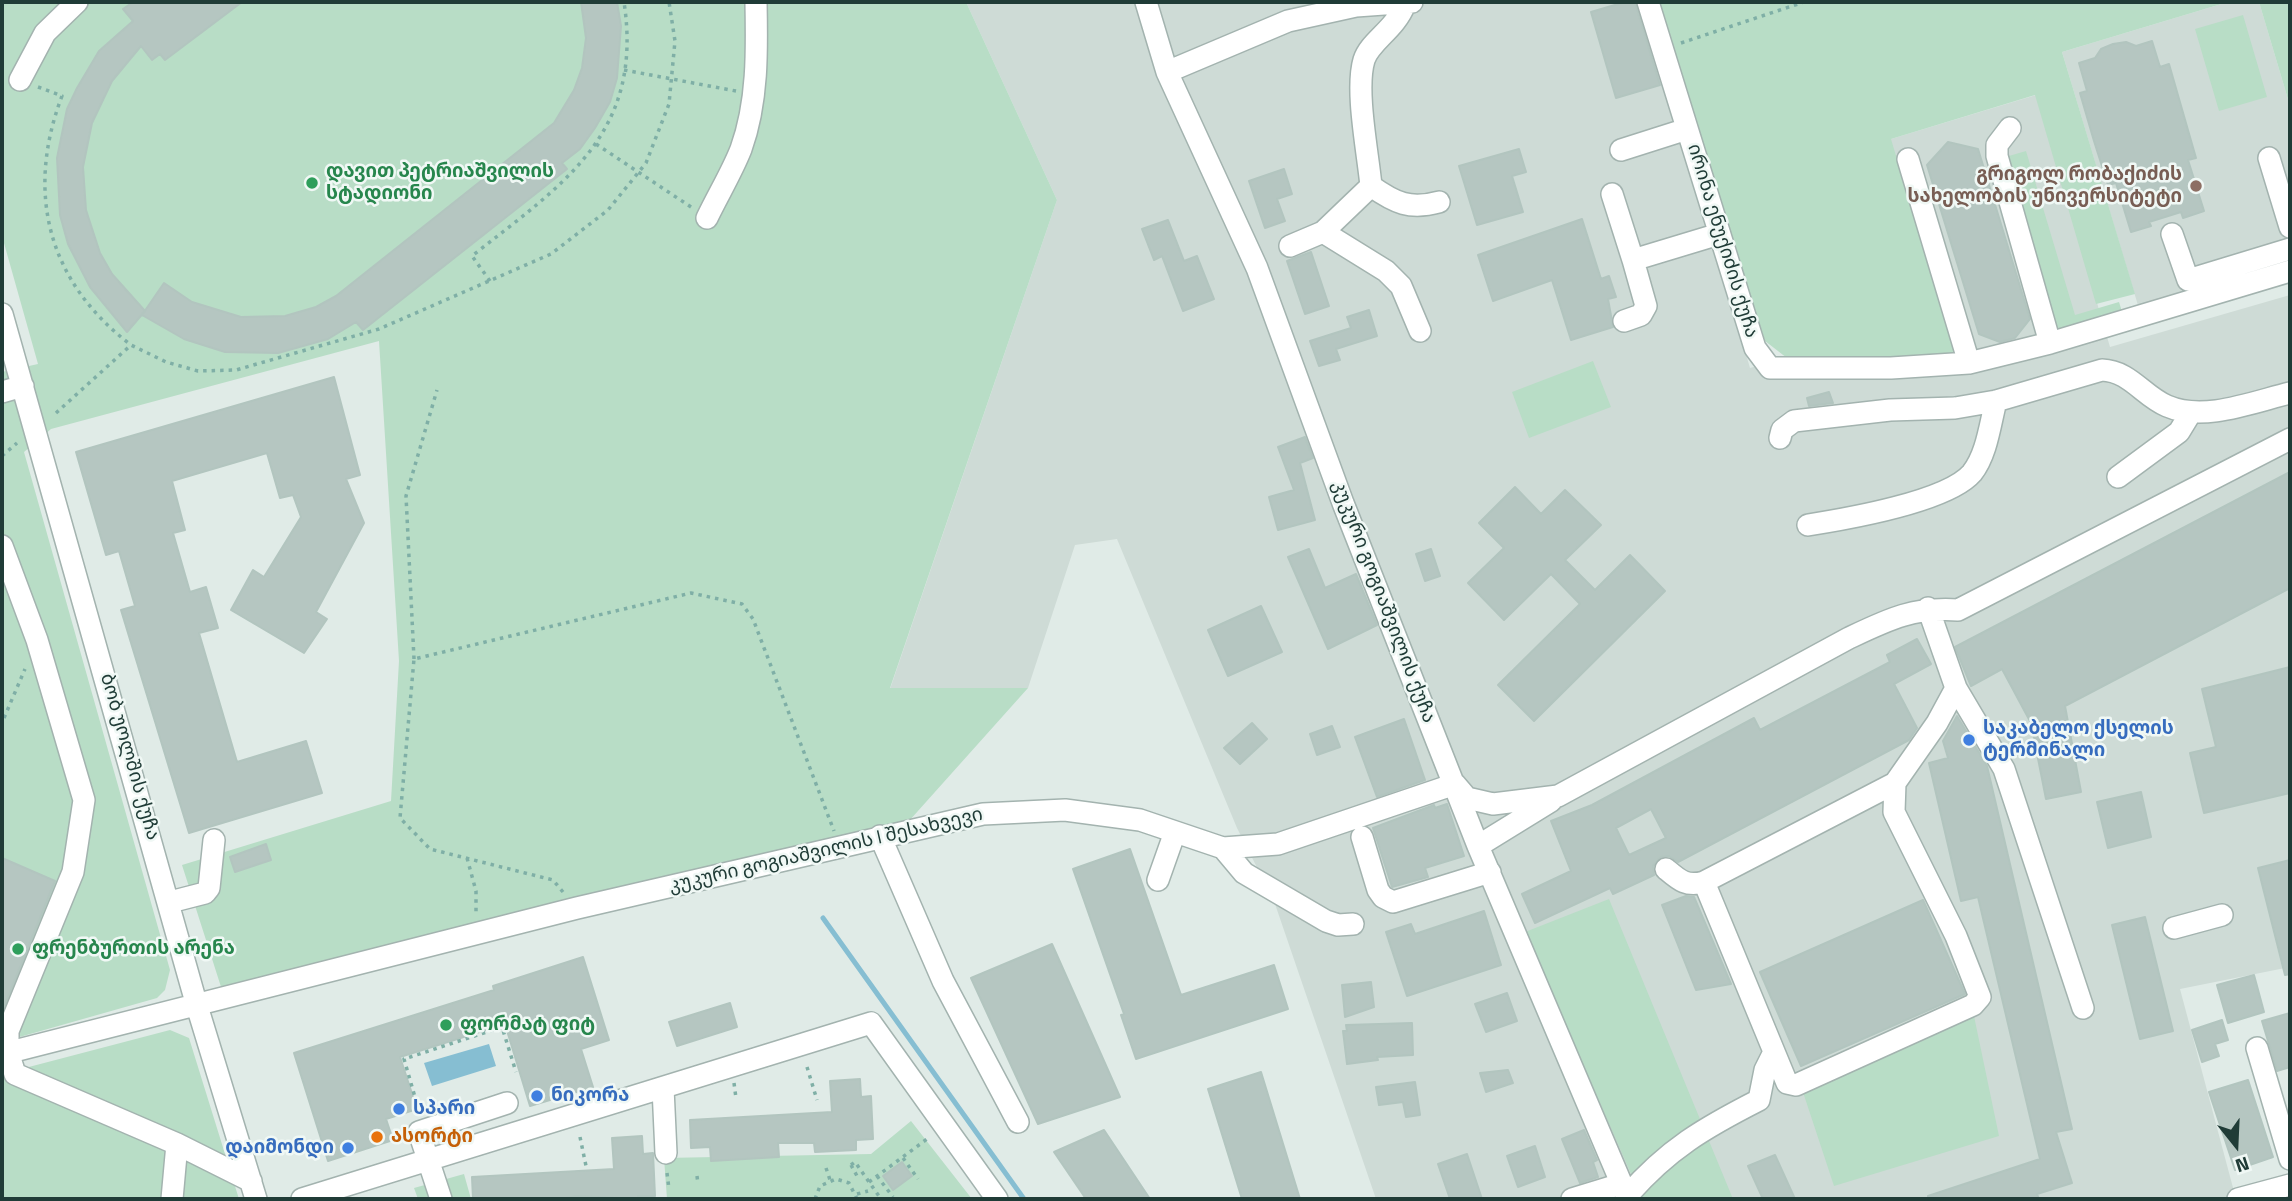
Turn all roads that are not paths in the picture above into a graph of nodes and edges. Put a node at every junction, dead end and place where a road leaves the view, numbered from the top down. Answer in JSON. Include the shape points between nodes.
{"nodes":[{"id":1,"x":77,"y":2,"type":"edge"},
{"id":2,"x":755,"y":2,"type":"edge"},
{"id":3,"x":1146,"y":2,"type":"edge"},
{"id":4,"x":1648,"y":2,"type":"edge"},
{"id":5,"x":1409,"y":3,"type":"edge"},
{"id":6,"x":1167,"y":72,"type":"junction"},
{"id":7,"x":20,"y":80,"type":"road end"},
{"id":8,"x":2010,"y":128,"type":"dead end"},
{"id":9,"x":1687,"y":129,"type":"junction"},
{"id":10,"x":1621,"y":150,"type":"dead end"},
{"id":11,"x":2269,"y":158,"type":"dead end"},
{"id":12,"x":1908,"y":159,"type":"dead end"},
{"id":13,"x":1371,"y":186,"type":"junction"},
{"id":14,"x":1612,"y":194,"type":"dead end"},
{"id":15,"x":1439,"y":202,"type":"dead end"},
{"id":16,"x":707,"y":218,"type":"road end"},
{"id":17,"x":2290,"y":227,"type":"edge"},
{"id":18,"x":1323,"y":232,"type":"junction"},
{"id":19,"x":1719,"y":234,"type":"junction"},
{"id":20,"x":2172,"y":234,"type":"dead end"},
{"id":21,"x":1290,"y":247,"type":"dead end"},
{"id":22,"x":2290,"y":249,"type":"edge"},
{"id":23,"x":1633,"y":260,"type":"junction"},
{"id":24,"x":2290,"y":271,"type":"edge"},
{"id":25,"x":2,"y":314,"type":"edge"},
{"id":26,"x":1624,"y":321,"type":"dead end"},
{"id":27,"x":1420,"y":331,"type":"dead end"},
{"id":28,"x":2050,"y":343,"type":"junction"},
{"id":29,"x":1969,"y":363,"type":"junction"},
{"id":30,"x":23,"y":386,"type":"junction"},
{"id":31,"x":2,"y":392,"type":"edge"},
{"id":32,"x":2290,"y":393,"type":"edge"},
{"id":33,"x":1996,"y":401,"type":"junction"},
{"id":34,"x":2190,"y":414,"type":"junction"},
{"id":35,"x":1780,"y":438,"type":"dead end"},
{"id":36,"x":2290,"y":439,"type":"edge"},
{"id":37,"x":2118,"y":477,"type":"dead end"},
{"id":38,"x":1808,"y":525,"type":"dead end"},
{"id":39,"x":2,"y":546,"type":"edge"},
{"id":40,"x":1928,"y":608,"type":"junction"},
{"id":41,"x":1955,"y":688,"type":"junction"},
{"id":42,"x":1895,"y":783,"type":"junction"},
{"id":43,"x":1455,"y":784,"type":"junction"},
{"id":44,"x":1558,"y":796,"type":"junction"},
{"id":45,"x":1175,"y":832,"type":"junction"},
{"id":46,"x":880,"y":836,"type":"junction"},
{"id":47,"x":1362,"y":837,"type":"dead end"},
{"id":48,"x":214,"y":840,"type":"dead end"},
{"id":49,"x":1478,"y":846,"type":"junction"},
{"id":50,"x":1223,"y":848,"type":"junction"},
{"id":51,"x":1666,"y":869,"type":"dead end"},
{"id":52,"x":1490,"y":872,"type":"junction"},
{"id":53,"x":1158,"y":880,"type":"dead end"},
{"id":54,"x":1704,"y":882,"type":"junction"},
{"id":55,"x":170,"y":902,"type":"junction"},
{"id":56,"x":2222,"y":915,"type":"dead end"},
{"id":57,"x":1353,"y":924,"type":"dead end"},
{"id":58,"x":2174,"y":928,"type":"dead end"},
{"id":59,"x":197,"y":1006,"type":"junction"},
{"id":60,"x":2083,"y":1008,"type":"dead end"},
{"id":61,"x":2257,"y":1048,"type":"dead end"},
{"id":62,"x":5,"y":1053,"type":"edge"},
{"id":63,"x":1773,"y":1054,"type":"junction"},
{"id":64,"x":663,"y":1088,"type":"junction"},
{"id":65,"x":507,"y":1103,"type":"dead end"},
{"id":66,"x":1018,"y":1122,"type":"dead end"},
{"id":67,"x":177,"y":1144,"type":"junction"},
{"id":68,"x":666,"y":1153,"type":"dead end"},
{"id":69,"x":2290,"y":1159,"type":"edge"},
{"id":70,"x":429,"y":1161,"type":"junction"},
{"id":71,"x":2290,"y":1185,"type":"edge"},
{"id":72,"x":253,"y":1190,"type":"edge"},
{"id":73,"x":1625,"y":1193,"type":"edge"},
{"id":74,"x":329,"y":1195,"type":"edge"},
{"id":75,"x":172,"y":1199,"type":"edge"},
{"id":76,"x":302,"y":1199,"type":"edge"},
{"id":77,"x":441,"y":1199,"type":"edge"},
{"id":78,"x":997,"y":1199,"type":"edge"},
{"id":79,"x":1572,"y":1199,"type":"edge"},
{"id":80,"x":2238,"y":1199,"type":"edge"}],
"edges":[{"from":1,"to":7,"type":"street","via":[[45,33]]},
{"from":2,"to":16,"type":"street","via":[[753,94],[741,148]]},
{"from":3,"to":6,"type":"street","name":"კუკური გოგიაშვილის ქუჩა"},
{"from":4,"to":9,"type":"street","name":"ირინა ენუქიძის ქუჩა"},
{"from":5,"to":6,"type":"street","via":[[1356,6],[1288,21]]},
{"from":5,"to":13,"type":"street","via":[[1364,59]]},
{"from":6,"to":43,"type":"street","name":"კუკური გოგიაშვილის ქუჩა","via":[[1257,268],[1343,503]]},
{"from":8,"to":28,"type":"street","via":[[1997,145],[1997,156]]},
{"from":9,"to":10,"type":"street"},
{"from":9,"to":19,"type":"street","name":"ირინა ენუქიძის ქუჩა"},
{"from":11,"to":17,"type":"street"},
{"from":12,"to":29,"type":"street"},
{"from":13,"to":15,"type":"street","via":[[1396,204],[1420,207]]},
{"from":13,"to":18,"type":"street"},
{"from":14,"to":23,"type":"street"},
{"from":18,"to":21,"type":"street"},
{"from":18,"to":27,"type":"street","via":[[1386,271],[1401,286]]},
{"from":19,"to":23,"type":"street"},
{"from":19,"to":29,"type":"street","name":"ირინა ენუქიძის ქუჩა","via":[[1755,348],[1770,368]]},
{"from":20,"to":22,"type":"street","via":[[2188,280]]},
{"from":23,"to":26,"type":"street","via":[[1646,306],[1641,315]]},
{"from":24,"to":28,"type":"street","name":"ირინა ენუქიძის ქუჩა"},
{"from":25,"to":30,"type":"street","name":"ბობ უოლშის ქუჩა"},
{"from":28,"to":29,"type":"street","name":"ირინა ენუქიძის ქუჩა"},
{"from":30,"to":31,"type":"street"},
{"from":30,"to":55,"type":"street","name":"ბობ უოლშის ქუჩა"},
{"from":32,"to":34,"type":"street"},
{"from":33,"to":34,"type":"street","via":[[2102,370],[2116,370],[2165,405]]},
{"from":33,"to":35,"type":"street","via":[[1794,421],[1782,429]]},
{"from":33,"to":38,"type":"street","via":[[1986,442],[1973,471],[1962,481],[1864,516]]},
{"from":34,"to":37,"type":"street","via":[[2179,432]]},
{"from":36,"to":40,"type":"street","via":[[1958,610]]},
{"from":39,"to":62,"type":"street","via":[[37,640],[84,800],[73,872],[8,1031]]},
{"from":40,"to":41,"type":"street"},
{"from":40,"to":44,"type":"street","via":[[1850,638]]},
{"from":41,"to":42,"type":"street"},
{"from":41,"to":60,"type":"street","via":[[2004,769]]},
{"from":42,"to":54,"type":"street"},
{"from":42,"to":63,"type":"street","via":[[1894,812],[1956,936],[1980,997],[1973,1005],[1796,1085],[1787,1083]]},
{"from":43,"to":44,"type":"street","via":[[1467,798],[1493,804]]},
{"from":43,"to":49,"type":"street","name":"კუკური გოგიაშვილის ქუჩა"},
{"from":43,"to":50,"type":"street","name":"კუკური გოგიაშვილის I შესახვევი","via":[[1278,844]]},
{"from":44,"to":49,"type":"street"},
{"from":45,"to":46,"type":"street","name":"კუკური გოგიაშვილის I შესახვევი","via":[[1140,820],[1065,810],[983,814]]},
{"from":45,"to":50,"type":"street","name":"კუკური გოგიაშვილის I შესახვევი"},
{"from":45,"to":53,"type":"street"},
{"from":46,"to":59,"type":"street","name":"კუკური გოგიაშვილის I შესახვევი"},
{"from":46,"to":66,"type":"street","via":[[943,981]]},
{"from":47,"to":52,"type":"street","via":[[1378,890],[1393,902]]},
{"from":48,"to":55,"type":"street","via":[[209,888]]},
{"from":49,"to":52,"type":"street","name":"კუკური გოგიაშვილის ქუჩა"},
{"from":50,"to":57,"type":"street","via":[[1244,873],[1326,921]]},
{"from":51,"to":54,"type":"street","via":[[1684,883]]},
{"from":52,"to":73,"type":"street","name":"კუკური გოგიაშვილის ქუჩა"},
{"from":54,"to":63,"type":"street"},
{"from":55,"to":59,"type":"street","name":"ბობ უოლშის ქუჩა"},
{"from":56,"to":58,"type":"street"},
{"from":59,"to":62,"type":"street","name":"კუკური გოგიაშვილის I შესახვევი"},
{"from":59,"to":72,"type":"street","name":"ბობ უოლშის ქუჩა"},
{"from":61,"to":69,"type":"street"},
{"from":62,"to":67,"type":"street","via":[[15,1074]]},
{"from":63,"to":73,"type":"street","via":[[1759,1100],[1697,1132]]},
{"from":64,"to":68,"type":"street"},
{"from":64,"to":70,"type":"street"},
{"from":64,"to":78,"type":"street","via":[[871,1023]]},
{"from":65,"to":70,"type":"street","via":[[419,1132]]},
{"from":67,"to":72,"type":"street"},
{"from":67,"to":75,"type":"street"},
{"from":70,"to":74,"type":"street"},
{"from":70,"to":77,"type":"street"},
{"from":71,"to":80,"type":"street"},
{"from":73,"to":79,"type":"street"},
{"from":74,"to":76,"type":"street"}]}
